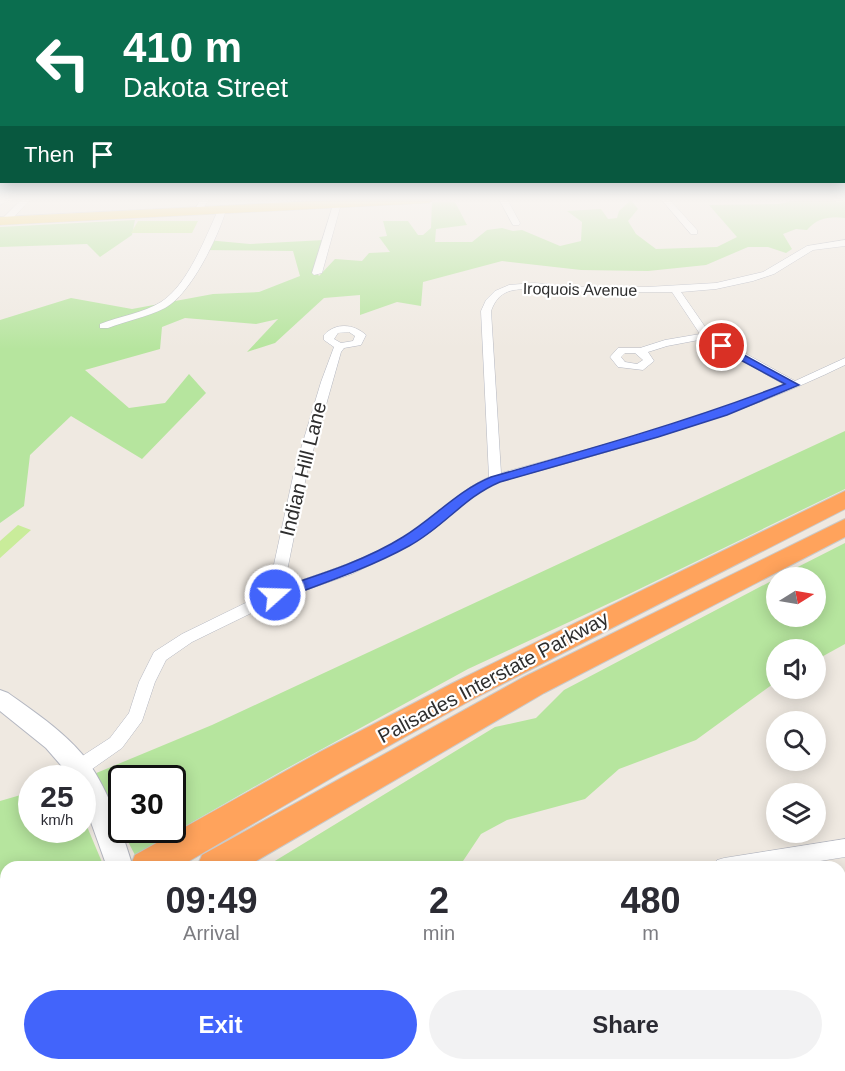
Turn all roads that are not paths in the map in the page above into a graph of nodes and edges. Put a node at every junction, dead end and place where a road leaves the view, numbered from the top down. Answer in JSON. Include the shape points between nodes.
{"nodes":[{"id":1,"x":203,"y":249,"type":"edge"},
{"id":2,"x":324,"y":249,"type":"edge"},
{"id":3,"x":807,"y":249,"type":"edge"},
{"id":4,"x":317,"y":273,"type":"dead end"},
{"id":5,"x":675,"y":290,"type":"junction"},
{"id":6,"x":104,"y":326,"type":"dead end"},
{"id":7,"x":706,"y":336,"type":"junction"},
{"id":8,"x":340,"y":346,"type":"dead end"},
{"id":9,"x":640,"y":352,"type":"dead end"},
{"id":10,"x":845,"y":361,"type":"edge"},
{"id":11,"x":794,"y":385,"type":"junction"},
{"id":12,"x":495,"y":479,"type":"junction"},
{"id":13,"x":845,"y":499,"type":"edge"},
{"id":14,"x":845,"y":526,"type":"edge"},
{"id":15,"x":275,"y":595,"type":"junction"},
{"id":16,"x":0,"y":699,"type":"edge"},
{"id":17,"x":76,"y":765,"type":"edge"},
{"id":18,"x":83,"y":765,"type":"edge"},
{"id":19,"x":96,"y":804,"type":"edge"},
{"id":20,"x":845,"y":848,"type":"edge"},
{"id":21,"x":118,"y":861,"type":"edge"},
{"id":22,"x":158,"y":861,"type":"edge"},
{"id":23,"x":225,"y":861,"type":"edge"},
{"id":24,"x":762,"y":861,"type":"edge"}],
"edges":[{"from":1,"to":6,"type":"street","via":[[171,300]]},
{"from":2,"to":4,"type":"street"},
{"from":3,"to":5,"type":"street","name":"Iroquois Avenue","via":[[749,280]]},
{"from":5,"to":7,"type":"street"},
{"from":5,"to":12,"type":"street","name":"Iroquois Avenue","via":[[528,286],[493,296],[486,311]]},
{"from":7,"to":9,"type":"street"},
{"from":7,"to":11,"type":"street"},
{"from":8,"to":15,"type":"street","name":"Indian Hill Lane","via":[[311,429],[287,523]]},
{"from":10,"to":11,"type":"street"},
{"from":11,"to":12,"type":"street","via":[[654,435]]},
{"from":12,"to":15,"type":"street","via":[[477,487],[405,542],[347,570]]},
{"from":13,"to":22,"type":"highway","name":"Palisades Interstate Parkway","via":[[473,685]]},
{"from":14,"to":23,"type":"highway","name":"Palisades Interstate Parkway","via":[[534,685]]},
{"from":15,"to":18,"type":"street","via":[[187,638],[160,656],[136,716],[117,742]]},
{"from":16,"to":17,"type":"street"},
{"from":19,"to":21,"type":"street"},
{"from":20,"to":24,"type":"street"}]}
